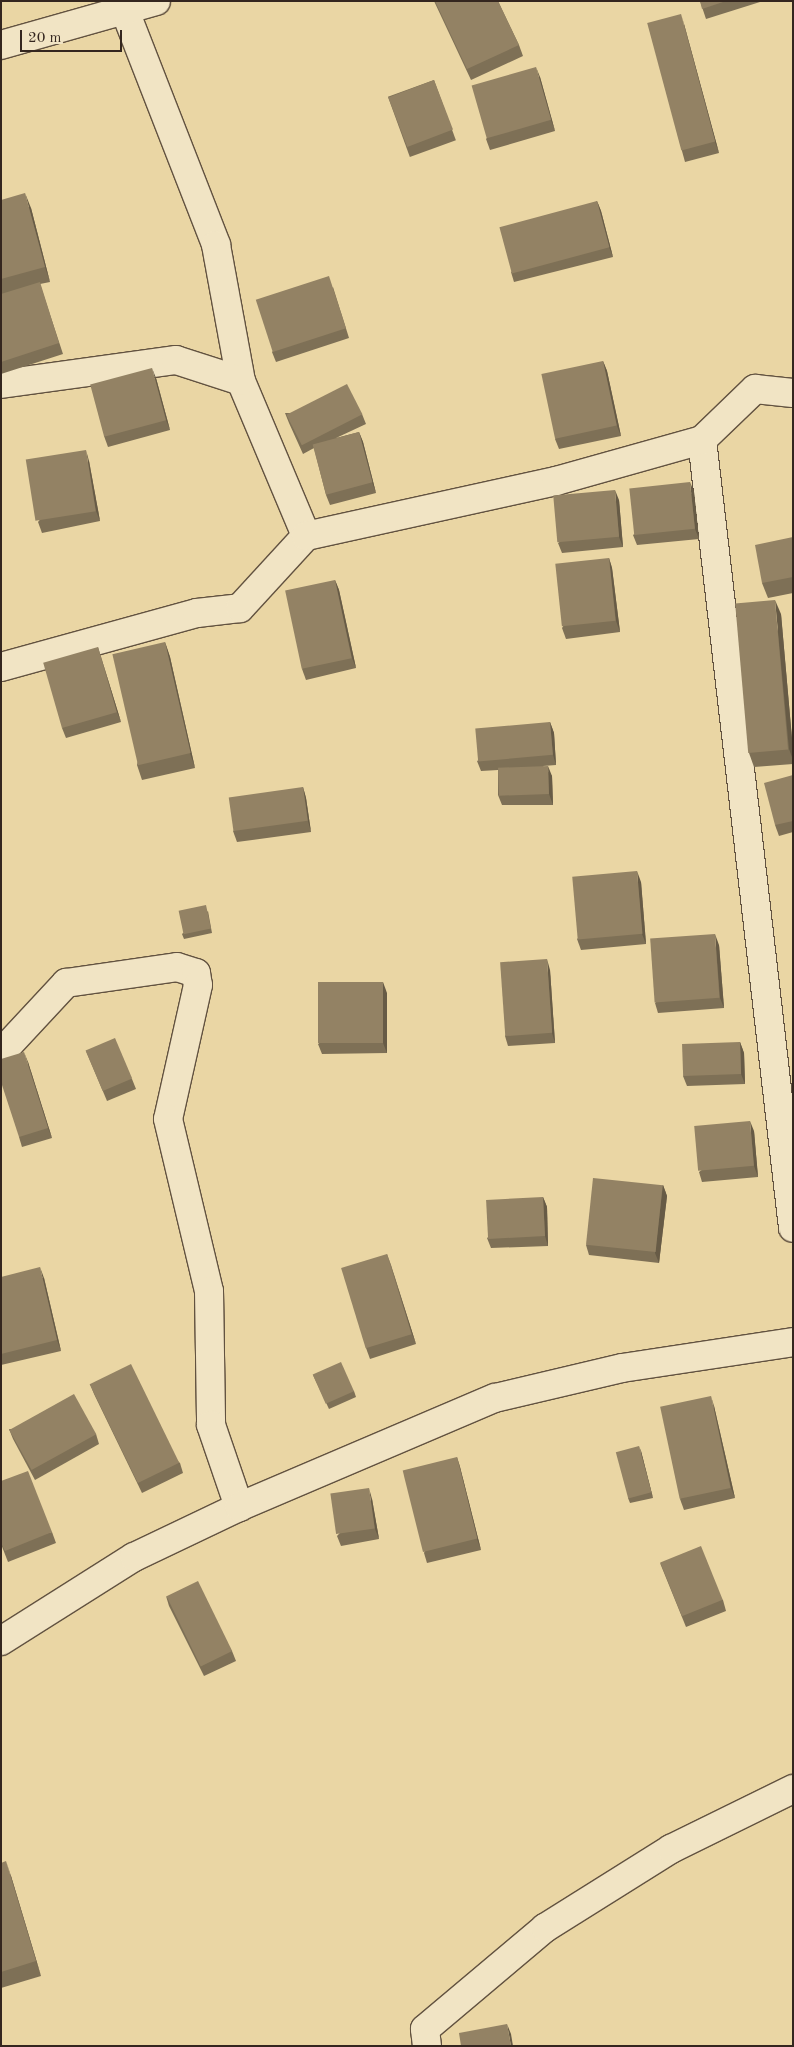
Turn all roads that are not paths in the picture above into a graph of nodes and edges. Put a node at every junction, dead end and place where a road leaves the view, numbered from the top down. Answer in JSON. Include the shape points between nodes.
{"nodes":[{"id":1,"x":156,"y":1,"type":"edge"},
{"id":2,"x":125,"y":11,"type":"junction"},
{"id":3,"x":1,"y":45,"type":"edge"},
{"id":4,"x":241,"y":380,"type":"junction"},
{"id":5,"x":1,"y":384,"type":"edge"},
{"id":6,"x":793,"y":394,"type":"edge"},
{"id":7,"x":702,"y":440,"type":"junction"},
{"id":8,"x":306,"y":536,"type":"junction"},
{"id":9,"x":1,"y":667,"type":"edge"},
{"id":10,"x":1,"y":1053,"type":"edge"},
{"id":11,"x":793,"y":1228,"type":"edge"},
{"id":12,"x":793,"y":1342,"type":"edge"},
{"id":13,"x":239,"y":1507,"type":"junction"},
{"id":14,"x":1,"y":1641,"type":"edge"},
{"id":15,"x":793,"y":1788,"type":"edge"},
{"id":16,"x":427,"y":2046,"type":"edge"}],
"edges":[{"from":1,"to":2,"type":"street"},
{"from":2,"to":3,"type":"street"},
{"from":2,"to":4,"type":"street","via":[[216,246]]},
{"from":4,"to":5,"type":"street","via":[[176,360]]},
{"from":4,"to":8,"type":"street"},
{"from":6,"to":7,"type":"street","via":[[755,389]]},
{"from":7,"to":8,"type":"street","via":[[556,480]]},
{"from":7,"to":11,"type":"street"},
{"from":8,"to":9,"type":"street","via":[[240,608],[197,612]]},
{"from":10,"to":13,"type":"street","via":[[66,983],[177,967],[196,973],[198,985],[168,1119],[209,1291],[211,1425]]},
{"from":12,"to":13,"type":"street","via":[[622,1368],[495,1398]]},
{"from":13,"to":14,"type":"street","via":[[134,1557]]},
{"from":15,"to":16,"type":"street","via":[[671,1849],[544,1928],[425,2029]]}]}
